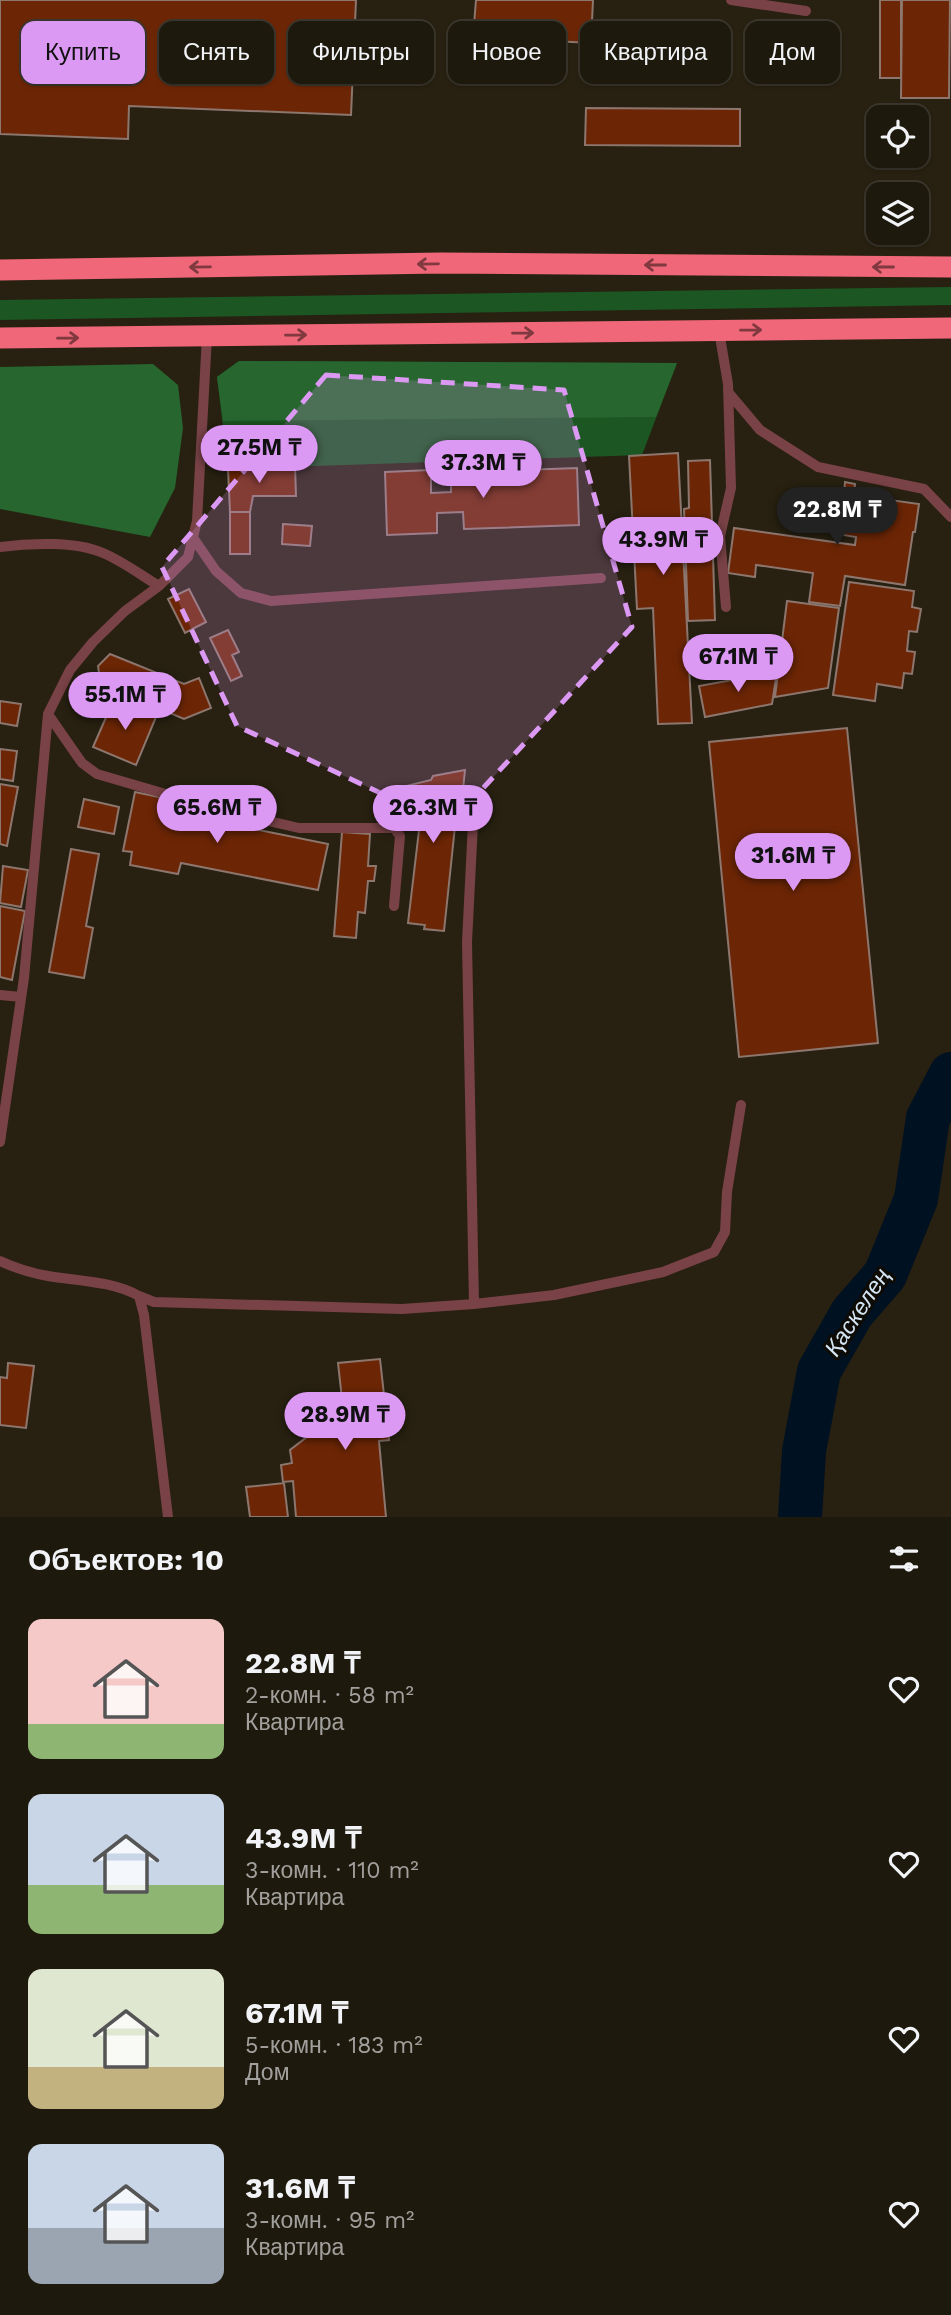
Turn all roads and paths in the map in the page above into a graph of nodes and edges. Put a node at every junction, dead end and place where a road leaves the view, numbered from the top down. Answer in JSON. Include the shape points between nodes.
{"nodes":[{"id":1,"x":731,"y":0,"type":"edge"},
{"id":2,"x":806,"y":11,"type":"dead end"},
{"id":3,"x":951,"y":267,"type":"edge"},
{"id":4,"x":0,"y":270,"type":"edge"},
{"id":5,"x":951,"y":328,"type":"edge"},
{"id":6,"x":719,"y":331,"type":"junction"},
{"id":7,"x":207,"y":336,"type":"junction"},
{"id":8,"x":0,"y":338,"type":"edge"},
{"id":9,"x":728,"y":392,"type":"junction"},
{"id":10,"x":951,"y":517,"type":"edge"},
{"id":11,"x":194,"y":539,"type":"junction"},
{"id":12,"x":0,"y":547,"type":"edge"},
{"id":13,"x":601,"y":578,"type":"dead end"},
{"id":14,"x":159,"y":586,"type":"junction"},
{"id":15,"x":726,"y":607,"type":"dead end"},
{"id":16,"x":48,"y":714,"type":"junction"},
{"id":17,"x":474,"y":803,"type":"dead end"},
{"id":18,"x":394,"y":906,"type":"dead end"},
{"id":19,"x":0,"y":995,"type":"edge"},
{"id":20,"x":21,"y":997,"type":"junction"},
{"id":21,"x":741,"y":1105,"type":"dead end"},
{"id":22,"x":0,"y":1142,"type":"edge"},
{"id":23,"x":0,"y":1261,"type":"edge"},
{"id":24,"x":139,"y":1296,"type":"junction"},
{"id":25,"x":474,"y":1304,"type":"junction"},
{"id":26,"x":169,"y":1517,"type":"edge"}],
"edges":[{"from":1,"to":2,"type":"lane"},
{"from":3,"to":4,"type":"highway","one_way":true,"via":[[441,263]]},
{"from":6,"to":5,"type":"highway","one_way":true},
{"from":7,"to":6,"type":"highway","one_way":true},
{"from":6,"to":9,"type":"lane"},
{"from":8,"to":7,"type":"highway","one_way":true},
{"from":7,"to":11,"type":"lane"},
{"from":9,"to":10,"type":"lane","via":[[760,429],[818,467],[923,489]]},
{"from":9,"to":15,"type":"lane","via":[[731,488],[720,536]]},
{"from":11,"to":13,"type":"lane","via":[[216,571],[241,593],[271,601]]},
{"from":11,"to":14,"type":"lane","via":[[188,557]]},
{"from":12,"to":14,"type":"lane","via":[[81,547],[103,553]]},
{"from":14,"to":16,"type":"lane","via":[[93,642],[70,670]]},
{"from":16,"to":18,"type":"lane","via":[[82,762],[97,774],[299,828],[394,828],[400,836]]},
{"from":16,"to":20,"type":"lane"},
{"from":17,"to":25,"type":"lane","via":[[467,942]]},
{"from":19,"to":20,"type":"lane"},
{"from":20,"to":22,"type":"lane"},
{"from":21,"to":25,"type":"lane","via":[[725,1232],[714,1252],[663,1272],[554,1295]]},
{"from":23,"to":24,"type":"lane","via":[[44,1276],[124,1287]]},
{"from":24,"to":25,"type":"lane","via":[[155,1302],[402,1309]]},
{"from":24,"to":26,"type":"lane"}]}
